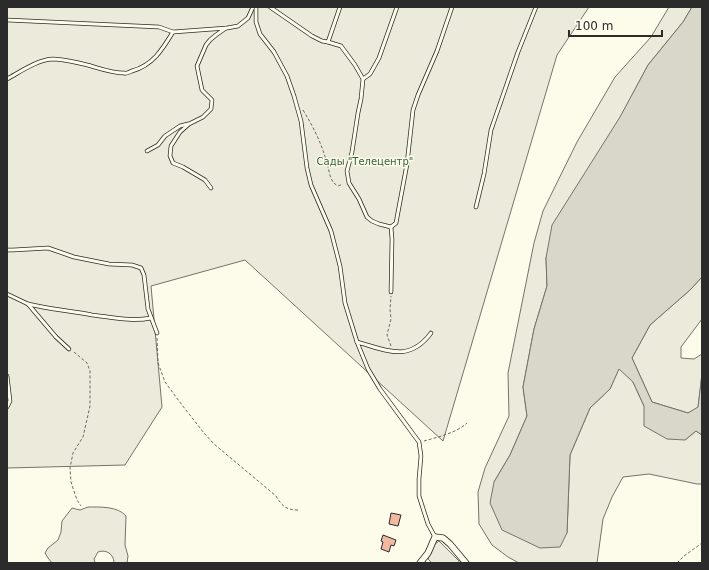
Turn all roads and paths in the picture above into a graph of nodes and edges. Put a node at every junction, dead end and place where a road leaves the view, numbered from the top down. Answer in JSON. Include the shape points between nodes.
{"nodes":[{"id":1,"x":254,"y":7,"type":"edge"},
{"id":2,"x":270,"y":7,"type":"edge"},
{"id":3,"x":340,"y":7,"type":"edge"},
{"id":4,"x":397,"y":7,"type":"edge"},
{"id":5,"x":452,"y":7,"type":"edge"},
{"id":6,"x":536,"y":7,"type":"edge"},
{"id":7,"x":7,"y":20,"type":"edge"},
{"id":8,"x":227,"y":28,"type":"junction"},
{"id":9,"x":173,"y":32,"type":"junction"},
{"id":10,"x":328,"y":42,"type":"junction"},
{"id":11,"x":7,"y":79,"type":"edge"},
{"id":12,"x":363,"y":79,"type":"junction"},
{"id":13,"x":303,"y":109,"type":"dead end"},
{"id":14,"x":189,"y":124,"type":"junction"},
{"id":15,"x":147,"y":151,"type":"dead end"},
{"id":16,"x":349,"y":183,"type":"junction"},
{"id":17,"x":211,"y":188,"type":"dead end"},
{"id":18,"x":476,"y":207,"type":"dead end"},
{"id":19,"x":391,"y":227,"type":"junction"},
{"id":20,"x":7,"y":250,"type":"edge"},
{"id":21,"x":392,"y":292,"type":"joint"},
{"id":22,"x":7,"y":294,"type":"edge"},
{"id":23,"x":28,"y":304,"type":"junction"},
{"id":24,"x":150,"y":318,"type":"junction"},
{"id":25,"x":157,"y":333,"type":"joint"},
{"id":26,"x":431,"y":333,"type":"dead end"},
{"id":27,"x":357,"y":342,"type":"junction"},
{"id":28,"x":69,"y":348,"type":"joint"},
{"id":29,"x":393,"y":352,"type":"junction"},
{"id":30,"x":7,"y":376,"type":"edge"},
{"id":31,"x":7,"y":407,"type":"edge"},
{"id":32,"x":467,"y":423,"type":"dead end"},
{"id":33,"x":419,"y":442,"type":"junction"},
{"id":34,"x":81,"y":506,"type":"dead end"},
{"id":35,"x":298,"y":510,"type":"dead end"},
{"id":36,"x":435,"y":537,"type":"junction"},
{"id":37,"x":702,"y":543,"type":"edge"},
{"id":38,"x":420,"y":563,"type":"edge"},
{"id":39,"x":466,"y":563,"type":"edge"},
{"id":40,"x":677,"y":563,"type":"edge"}],
"edges":[{"from":1,"to":8,"type":"lane","via":[[248,18],[238,26]]},
{"from":1,"to":27,"type":"lane","via":[[260,34],[274,52],[294,96],[301,121],[311,184],[330,231],[340,266],[345,303]]},
{"from":2,"to":10,"type":"lane","via":[[312,36]]},
{"from":3,"to":10,"type":"lane"},
{"from":4,"to":12,"type":"lane","via":[[379,58],[370,74]]},
{"from":5,"to":19,"type":"lane","via":[[413,110],[408,157],[396,223]]},
{"from":6,"to":18,"type":"lane","via":[[491,130]]},
{"from":7,"to":9,"type":"lane","via":[[159,27]]},
{"from":8,"to":9,"type":"lane"},
{"from":8,"to":14,"type":"lane","via":[[206,45],[197,66],[202,90],[212,100],[211,109]]},
{"from":9,"to":11,"type":"lane","via":[[154,59],[141,69],[125,74],[69,60],[51,59],[37,63]]},
{"from":10,"to":12,"type":"lane","via":[[341,46]]},
{"from":12,"to":16,"type":"lane","via":[[347,171]]},
{"from":13,"to":16,"type":"path","via":[[318,135],[334,184],[338,186]]},
{"from":14,"to":15,"type":"lane","via":[[180,126]]},
{"from":14,"to":17,"type":"lane","via":[[171,146],[170,156],[173,163],[205,180]]},
{"from":16,"to":19,"type":"lane","via":[[367,216],[372,221]]},
{"from":19,"to":21,"type":"lane"},
{"from":20,"to":24,"type":"lane","via":[[48,248],[74,257],[140,268],[144,275]]},
{"from":21,"to":29,"type":"path","via":[[391,319],[387,335]]},
{"from":22,"to":23,"type":"lane"},
{"from":23,"to":24,"type":"lane","via":[[111,317],[140,320]]},
{"from":23,"to":28,"type":"lane","via":[[56,337]]},
{"from":24,"to":25,"type":"lane"},
{"from":25,"to":35,"type":"path","via":[[158,363],[165,382],[204,433],[276,496],[282,506]]},
{"from":26,"to":29,"type":"lane","via":[[414,349]]},
{"from":27,"to":29,"type":"lane"},
{"from":27,"to":33,"type":"lane","via":[[380,389]]},
{"from":28,"to":34,"type":"path","via":[[87,363],[90,371],[90,406],[83,437],[74,453],[70,468],[76,500]]},
{"from":30,"to":31,"type":"lane","via":[[10,401]]},
{"from":32,"to":33,"type":"path","via":[[461,428]]},
{"from":33,"to":36,"type":"lane","via":[[419,496]]},
{"from":36,"to":38,"type":"street"},
{"from":36,"to":39,"type":"street","via":[[443,538]]},
{"from":37,"to":40,"type":"path"}]}
